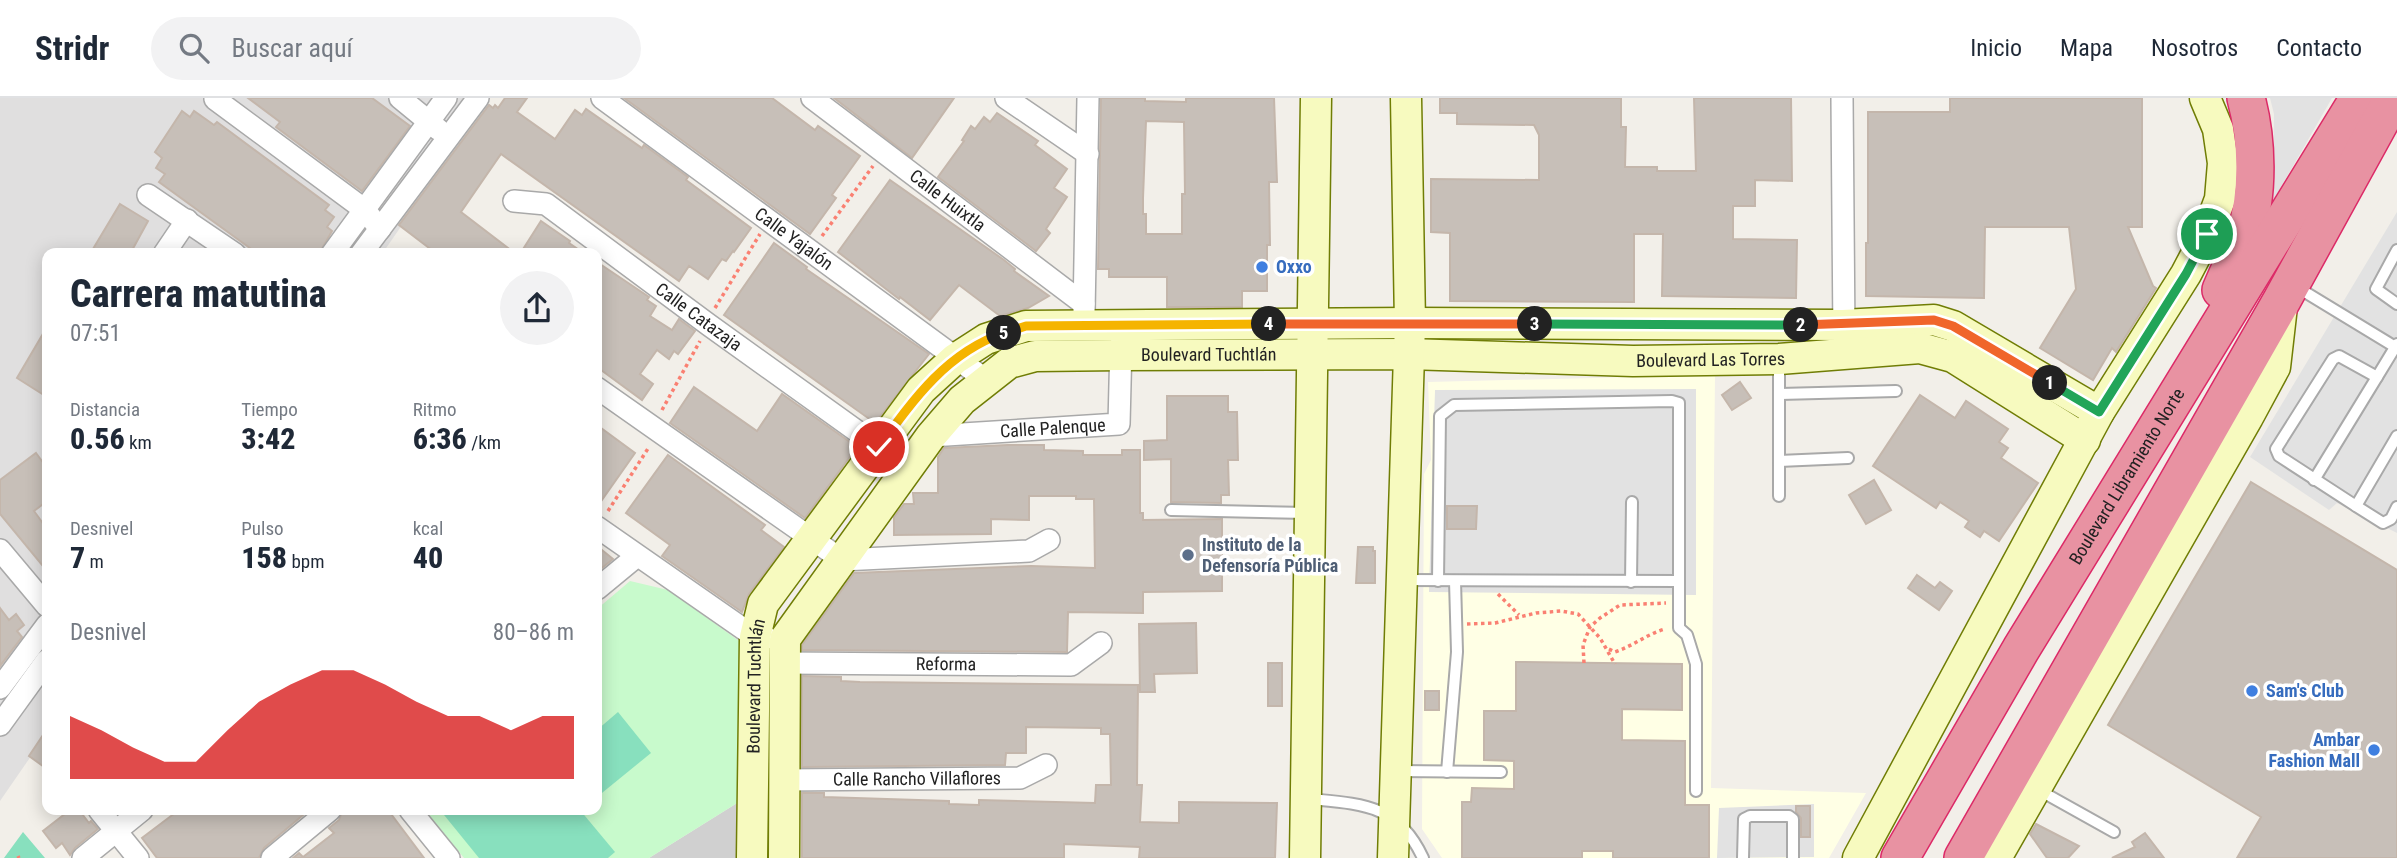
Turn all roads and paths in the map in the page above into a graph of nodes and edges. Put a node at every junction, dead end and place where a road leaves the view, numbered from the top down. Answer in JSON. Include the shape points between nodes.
{"nodes":[{"id":1,"x":400,"y":98,"type":"edge"},
{"id":2,"x":446,"y":98,"type":"edge"},
{"id":3,"x":478,"y":98,"type":"edge"},
{"id":4,"x":602,"y":98,"type":"edge"},
{"id":5,"x":812,"y":98,"type":"edge"},
{"id":6,"x":1006,"y":98,"type":"edge"},
{"id":7,"x":1088,"y":98,"type":"edge"},
{"id":8,"x":1316,"y":98,"type":"edge"},
{"id":9,"x":1406,"y":98,"type":"edge"},
{"id":10,"x":1842,"y":98,"type":"edge"},
{"id":11,"x":2205,"y":98,"type":"edge"},
{"id":12,"x":2246,"y":98,"type":"edge"},
{"id":13,"x":2359,"y":98,"type":"edge"},
{"id":14,"x":2393,"y":98,"type":"edge"},
{"id":15,"x":215,"y":99,"type":"edge"},
{"id":16,"x":429,"y":121,"type":"junction"},
{"id":17,"x":2397,"y":127,"type":"edge"},
{"id":18,"x":449,"y":138,"type":"junction"},
{"id":19,"x":884,"y":152,"type":"junction"},
{"id":20,"x":1088,"y":154,"type":"junction"},
{"id":21,"x":148,"y":195,"type":"dead end"},
{"id":22,"x":514,"y":201,"type":"dead end"},
{"id":23,"x":2335,"y":203,"type":"junction"},
{"id":24,"x":365,"y":210,"type":"junction"},
{"id":25,"x":187,"y":220,"type":"junction"},
{"id":26,"x":768,"y":221,"type":"junction"},
{"id":27,"x":380,"y":229,"type":"junction"},
{"id":28,"x":168,"y":248,"type":"edge"},
{"id":29,"x":227,"y":248,"type":"edge"},
{"id":30,"x":336,"y":248,"type":"edge"},
{"id":31,"x":366,"y":248,"type":"edge"},
{"id":32,"x":2397,"y":250,"type":"edge"},
{"id":33,"x":811,"y":252,"type":"junction"},
{"id":34,"x":2287,"y":292,"type":"junction"},
{"id":35,"x":2397,"y":304,"type":"edge"},
{"id":36,"x":1084,"y":314,"type":"junction"},
{"id":37,"x":1410,"y":323,"type":"junction"},
{"id":38,"x":1121,"y":324,"type":"junction"},
{"id":39,"x":1313,"y":324,"type":"junction"},
{"id":40,"x":709,"y":325,"type":"junction"},
{"id":41,"x":1844,"y":340,"type":"junction"},
{"id":42,"x":2396,"y":346,"type":"edge"},
{"id":43,"x":1408,"y":354,"type":"junction"},
{"id":44,"x":1121,"y":355,"type":"junction"},
{"id":45,"x":1312,"y":356,"type":"junction"},
{"id":46,"x":956,"y":359,"type":"junction"},
{"id":47,"x":1779,"y":359,"type":"junction"},
{"id":48,"x":2377,"y":377,"type":"junction"},
{"id":49,"x":986,"y":380,"type":"junction"},
{"id":50,"x":1896,"y":391,"type":"dead end"},
{"id":51,"x":602,"y":392,"type":"edge"},
{"id":52,"x":1780,"y":394,"type":"junction"},
{"id":53,"x":2099,"y":412,"type":"junction"},
{"id":54,"x":658,"y":432,"type":"junction"},
{"id":55,"x":931,"y":436,"type":"junction"},
{"id":56,"x":2397,"y":436,"type":"edge"},
{"id":57,"x":2151,"y":439,"type":"junction"},
{"id":58,"x":2085,"y":440,"type":"junction"},
{"id":59,"x":879,"y":447,"type":"junction"},
{"id":60,"x":1848,"y":458,"type":"dead end"},
{"id":61,"x":1779,"y":461,"type":"junction"},
{"id":62,"x":2314,"y":480,"type":"junction"},
{"id":63,"x":1779,"y":496,"type":"dead end"},
{"id":64,"x":1632,"y":502,"type":"dead end"},
{"id":65,"x":2356,"y":506,"type":"junction"},
{"id":66,"x":2397,"y":507,"type":"edge"},
{"id":67,"x":1171,"y":510,"type":"dead end"},
{"id":68,"x":1310,"y":513,"type":"junction"},
{"id":69,"x":602,"y":520,"type":"edge"},
{"id":70,"x":602,"y":532,"type":"edge"},
{"id":71,"x":812,"y":538,"type":"junction"},
{"id":72,"x":1049,"y":540,"type":"dead end"},
{"id":73,"x":0,"y":550,"type":"edge"},
{"id":74,"x":637,"y":556,"type":"junction"},
{"id":75,"x":842,"y":560,"type":"junction"},
{"id":76,"x":1402,"y":580,"type":"junction"},
{"id":77,"x":1438,"y":581,"type":"junction"},
{"id":78,"x":1455,"y":581,"type":"junction"},
{"id":79,"x":1488,"y":581,"type":"junction"},
{"id":80,"x":1679,"y":581,"type":"junction"},
{"id":81,"x":1632,"y":582,"type":"junction"},
{"id":82,"x":602,"y":586,"type":"edge"},
{"id":83,"x":42,"y":600,"type":"edge"},
{"id":84,"x":1679,"y":602,"type":"junction"},
{"id":85,"x":1519,"y":615,"type":"junction"},
{"id":86,"x":1458,"y":624,"type":"junction"},
{"id":87,"x":1590,"y":627,"type":"junction"},
{"id":88,"x":1679,"y":628,"type":"junction"},
{"id":89,"x":42,"y":632,"type":"edge"},
{"id":90,"x":755,"y":637,"type":"junction"},
{"id":91,"x":1101,"y":643,"type":"dead end"},
{"id":92,"x":1607,"y":648,"type":"junction"},
{"id":93,"x":2083,"y":648,"type":"junction"},
{"id":94,"x":785,"y":651,"type":"junction"},
{"id":95,"x":1584,"y":663,"type":"dead end"},
{"id":96,"x":1615,"y":663,"type":"dead end"},
{"id":97,"x":42,"y":667,"type":"edge"},
{"id":98,"x":0,"y":688,"type":"edge"},
{"id":99,"x":2092,"y":692,"type":"junction"},
{"id":100,"x":0,"y":725,"type":"edge"},
{"id":101,"x":1046,"y":765,"type":"dead end"},
{"id":102,"x":1396,"y":771,"type":"junction"},
{"id":103,"x":1447,"y":772,"type":"junction"},
{"id":104,"x":1501,"y":772,"type":"dead end"},
{"id":105,"x":784,"y":780,"type":"junction"},
{"id":106,"x":2035,"y":787,"type":"junction"},
{"id":107,"x":1696,"y":791,"type":"dead end"},
{"id":108,"x":1306,"y":798,"type":"junction"},
{"id":109,"x":103,"y":815,"type":"edge"},
{"id":110,"x":136,"y":815,"type":"edge"},
{"id":111,"x":324,"y":815,"type":"edge"},
{"id":112,"x":414,"y":815,"type":"edge"},
{"id":113,"x":1393,"y":817,"type":"junction"},
{"id":114,"x":116,"y":831,"type":"junction"},
{"id":115,"x":2114,"y":832,"type":"dead end"},
{"id":116,"x":83,"y":858,"type":"edge"},
{"id":117,"x":138,"y":858,"type":"edge"},
{"id":118,"x":272,"y":858,"type":"edge"},
{"id":119,"x":449,"y":858,"type":"edge"},
{"id":120,"x":752,"y":858,"type":"edge"},
{"id":121,"x":784,"y":858,"type":"edge"},
{"id":122,"x":1306,"y":858,"type":"edge"},
{"id":123,"x":1393,"y":858,"type":"edge"},
{"id":124,"x":1423,"y":858,"type":"edge"},
{"id":125,"x":1743,"y":858,"type":"edge"},
{"id":126,"x":1793,"y":858,"type":"edge"},
{"id":127,"x":1858,"y":858,"type":"edge"},
{"id":128,"x":1900,"y":858,"type":"edge"},
{"id":129,"x":1963,"y":858,"type":"edge"},
{"id":130,"x":1996,"y":858,"type":"edge"}],
"edges":[{"from":1,"to":16,"type":"street"},
{"from":2,"to":16,"type":"street"},
{"from":3,"to":18,"type":"street"},
{"from":4,"to":26,"type":"street","name":"Calle Yajalón"},
{"from":5,"to":19,"type":"street","name":"Calle Huixtla"},
{"from":6,"to":20,"type":"street"},
{"from":7,"to":20,"type":"street"},
{"from":8,"to":39,"type":"street"},
{"from":9,"to":37,"type":"street"},
{"from":10,"to":41,"type":"street"},
{"from":11,"to":53,"type":"street","via":[[2218,129],[2220,199],[2186,274]]},
{"from":12,"to":57,"type":"highway","via":[[2256,173],[2246,232],[2211,312],[2183,360]]},
{"from":13,"to":57,"type":"highway","name":"Boulevard Libramiento Norte"},
{"from":14,"to":23,"type":"highway"},
{"from":15,"to":24,"type":"street"},
{"from":16,"to":18,"type":"street"},
{"from":16,"to":24,"type":"street"},
{"from":17,"to":23,"type":"highway","via":[[2366,171]]},
{"from":18,"to":27,"type":"street"},
{"from":19,"to":33,"type":"path"},
{"from":19,"to":36,"type":"street","name":"Calle Huixtla"},
{"from":20,"to":36,"type":"street"},
{"from":21,"to":25,"type":"street"},
{"from":22,"to":40,"type":"street","name":"Calle Catazaja","via":[[546,204]]},
{"from":23,"to":34,"type":"highway"},
{"from":24,"to":27,"type":"street"},
{"from":24,"to":30,"type":"street"},
{"from":25,"to":28,"type":"street"},
{"from":25,"to":29,"type":"street"},
{"from":26,"to":33,"type":"street","name":"Calle Yajalón"},
{"from":26,"to":40,"type":"path","via":[[716,302]]},
{"from":27,"to":31,"type":"street"},
{"from":32,"to":35,"type":"lane","via":[[2376,289]]},
{"from":33,"to":46,"type":"street","name":"Calle Yajalón"},
{"from":34,"to":42,"type":"lane"},
{"from":34,"to":93,"type":"highway"},
{"from":34,"to":99,"type":"street","via":[[2275,367]]},
{"from":36,"to":38,"type":"street","name":"Boulevard Tuchtlán"},
{"from":36,"to":46,"type":"street","name":"Boulevard Tuchtlán","via":[[986,339]]},
{"from":37,"to":39,"type":"street","name":"Boulevard Las Torres"},
{"from":37,"to":41,"type":"street","name":"Boulevard Las Torres"},
{"from":37,"to":43,"type":"street"},
{"from":38,"to":39,"type":"street","name":"Boulevard Tuchtlán"},
{"from":38,"to":44,"type":"street","name":"Calle Palenque"},
{"from":39,"to":45,"type":"street"},
{"from":40,"to":54,"type":"path","via":[[663,405]]},
{"from":40,"to":59,"type":"street","name":"Calle Catazaja"},
{"from":41,"to":47,"type":"street","name":"Boulevard Las Torres"},
{"from":41,"to":53,"type":"street","name":"Boulevard Las Torres","via":[[1934,320],[1953,326]]},
{"from":41,"to":58,"type":"street","name":"Boulevard Las Torres","via":[[1920,348],[1953,357]]},
{"from":42,"to":48,"type":"lane"},
{"from":43,"to":45,"type":"street","name":"Boulevard Las Torres"},
{"from":43,"to":47,"type":"street","name":"Boulevard Las Torres","via":[[1633,361]]},
{"from":43,"to":76,"type":"street"},
{"from":44,"to":45,"type":"street","name":"Boulevard Tuchtlán"},
{"from":44,"to":49,"type":"street","name":"Boulevard Tuchtlán","via":[[1035,356],[1009,363]]},
{"from":44,"to":55,"type":"street","name":"Calle Palenque","via":[[1119,424]]},
{"from":45,"to":68,"type":"street"},
{"from":46,"to":49,"type":"street","name":"Calle Yajalón"},
{"from":46,"to":59,"type":"street","name":"Boulevard Tuchtlán","via":[[921,390]]},
{"from":47,"to":52,"type":"lane"},
{"from":48,"to":62,"type":"lane"},
{"from":48,"to":62,"type":"lane","via":[[2339,356],[2333,359],[2276,449],[2279,456]]},
{"from":49,"to":55,"type":"street","name":"Boulevard Tuchtlán"},
{"from":50,"to":52,"type":"lane"},
{"from":51,"to":54,"type":"street"},
{"from":52,"to":61,"type":"lane"},
{"from":53,"to":58,"type":"street"},
{"from":54,"to":69,"type":"path"},
{"from":54,"to":71,"type":"street"},
{"from":55,"to":75,"type":"street","name":"Boulevard Tuchtlán"},
{"from":56,"to":65,"type":"lane"},
{"from":57,"to":128,"type":"highway","name":"Boulevard Libramiento Norte","via":[[2021,649]]},
{"from":58,"to":127,"type":"street"},
{"from":59,"to":71,"type":"street","name":"Boulevard Tuchtlán"},
{"from":60,"to":61,"type":"lane"},
{"from":61,"to":63,"type":"lane"},
{"from":62,"to":65,"type":"lane"},
{"from":64,"to":81,"type":"lane"},
{"from":65,"to":66,"type":"lane","via":[[2383,523]]},
{"from":67,"to":68,"type":"lane"},
{"from":68,"to":108,"type":"street"},
{"from":70,"to":74,"type":"street"},
{"from":71,"to":75,"type":"street"},
{"from":71,"to":90,"type":"street","name":"Boulevard Tuchtlán","via":[[764,604]]},
{"from":72,"to":75,"type":"street","via":[[1029,551]]},
{"from":73,"to":83,"type":"street"},
{"from":74,"to":82,"type":"street"},
{"from":74,"to":90,"type":"street"},
{"from":75,"to":94,"type":"street","name":"Boulevard Tuchtlán"},
{"from":76,"to":77,"type":"lane"},
{"from":76,"to":102,"type":"street"},
{"from":77,"to":78,"type":"lane"},
{"from":77,"to":80,"type":"lane","via":[[1440,416],[1454,404],[1672,401],[1679,403],[1680,411]]},
{"from":78,"to":79,"type":"lane"},
{"from":78,"to":86,"type":"lane"},
{"from":79,"to":81,"type":"lane"},
{"from":79,"to":85,"type":"path"},
{"from":80,"to":81,"type":"lane"},
{"from":80,"to":84,"type":"lane"},
{"from":84,"to":87,"type":"path","via":[[1620,605]]},
{"from":84,"to":88,"type":"lane"},
{"from":85,"to":86,"type":"path","via":[[1495,623]]},
{"from":85,"to":87,"type":"path","via":[[1561,611],[1578,614]]},
{"from":86,"to":103,"type":"lane"},
{"from":87,"to":92,"type":"path"},
{"from":87,"to":95,"type":"path","via":[[1583,645]]},
{"from":88,"to":92,"type":"path","via":[[1663,629],[1615,652]]},
{"from":88,"to":107,"type":"lane","via":[[1687,635],[1696,664]]},
{"from":89,"to":98,"type":"street"},
{"from":90,"to":94,"type":"street","name":"Reforma"},
{"from":90,"to":120,"type":"street","name":"Boulevard Tuchtlán"},
{"from":91,"to":94,"type":"street","name":"Reforma","via":[[1071,665]]},
{"from":92,"to":96,"type":"path"},
{"from":93,"to":99,"type":"highway"},
{"from":93,"to":129,"type":"highway"},
{"from":94,"to":105,"type":"street","name":"Boulevard Tuchtlán"},
{"from":97,"to":100,"type":"street"},
{"from":99,"to":106,"type":"street"},
{"from":101,"to":105,"type":"street","name":"Calle Rancho Villaflores","via":[[1020,778]]},
{"from":102,"to":103,"type":"lane"},
{"from":102,"to":113,"type":"street"},
{"from":103,"to":104,"type":"lane"},
{"from":105,"to":121,"type":"street","name":"Boulevard Tuchtlán"},
{"from":106,"to":115,"type":"lane"},
{"from":106,"to":130,"type":"street"},
{"from":108,"to":113,"type":"lane","via":[[1367,806]]},
{"from":108,"to":122,"type":"street"},
{"from":109,"to":114,"type":"street"},
{"from":110,"to":114,"type":"street"},
{"from":111,"to":118,"type":"street"},
{"from":112,"to":119,"type":"street"},
{"from":113,"to":123,"type":"street"},
{"from":113,"to":124,"type":"lane"},
{"from":114,"to":116,"type":"street"},
{"from":114,"to":117,"type":"street"},
{"from":125,"to":126,"type":"lane","via":[[1744,819],[1789,816],[1793,819]]}]}
